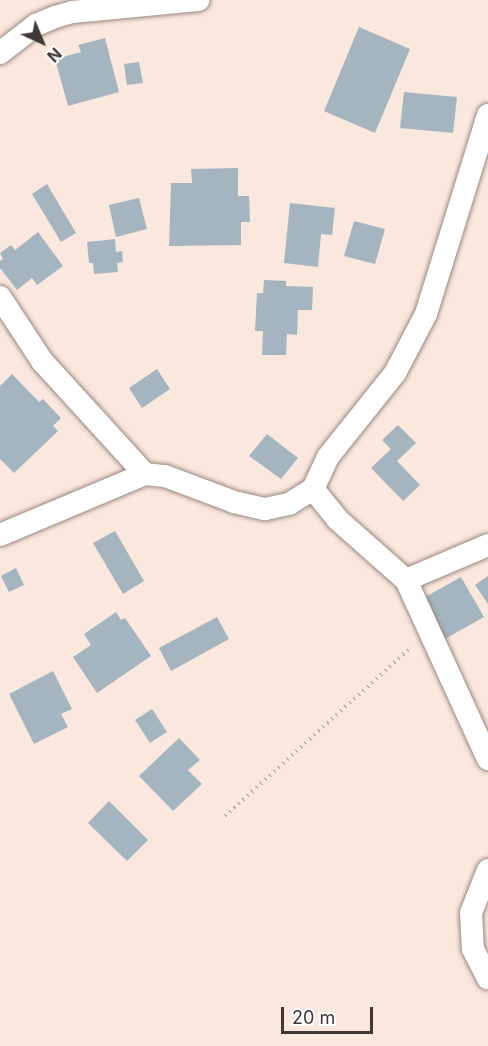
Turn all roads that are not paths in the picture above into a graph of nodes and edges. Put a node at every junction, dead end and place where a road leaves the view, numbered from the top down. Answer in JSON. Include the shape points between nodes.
{"nodes":[{"id":1,"x":198,"y":0,"type":"edge"},
{"id":2,"x":0,"y":52,"type":"edge"},
{"id":3,"x":488,"y":115,"type":"edge"},
{"id":4,"x":0,"y":297,"type":"edge"},
{"id":5,"x":144,"y":474,"type":"junction"},
{"id":6,"x":313,"y":489,"type":"junction"},
{"id":7,"x":0,"y":536,"type":"edge"},
{"id":8,"x":488,"y":545,"type":"edge"},
{"id":9,"x":406,"y":579,"type":"junction"},
{"id":10,"x":488,"y":759,"type":"edge"},
{"id":11,"x":488,"y":870,"type":"edge"},
{"id":12,"x":488,"y":978,"type":"edge"}],
"edges":[{"from":1,"to":2,"type":"street","via":[[72,12],[36,25]]},
{"from":3,"to":6,"type":"street","via":[[426,314],[395,373],[328,457]]},
{"from":4,"to":5,"type":"street","via":[[42,361]]},
{"from":5,"to":6,"type":"street","via":[[165,476],[234,502],[265,509],[289,504]]},
{"from":5,"to":7,"type":"street"},
{"from":6,"to":9,"type":"street","via":[[337,519]]},
{"from":8,"to":9,"type":"street"},
{"from":9,"to":10,"type":"street"},
{"from":11,"to":12,"type":"street","via":[[471,913],[473,949]]}]}
